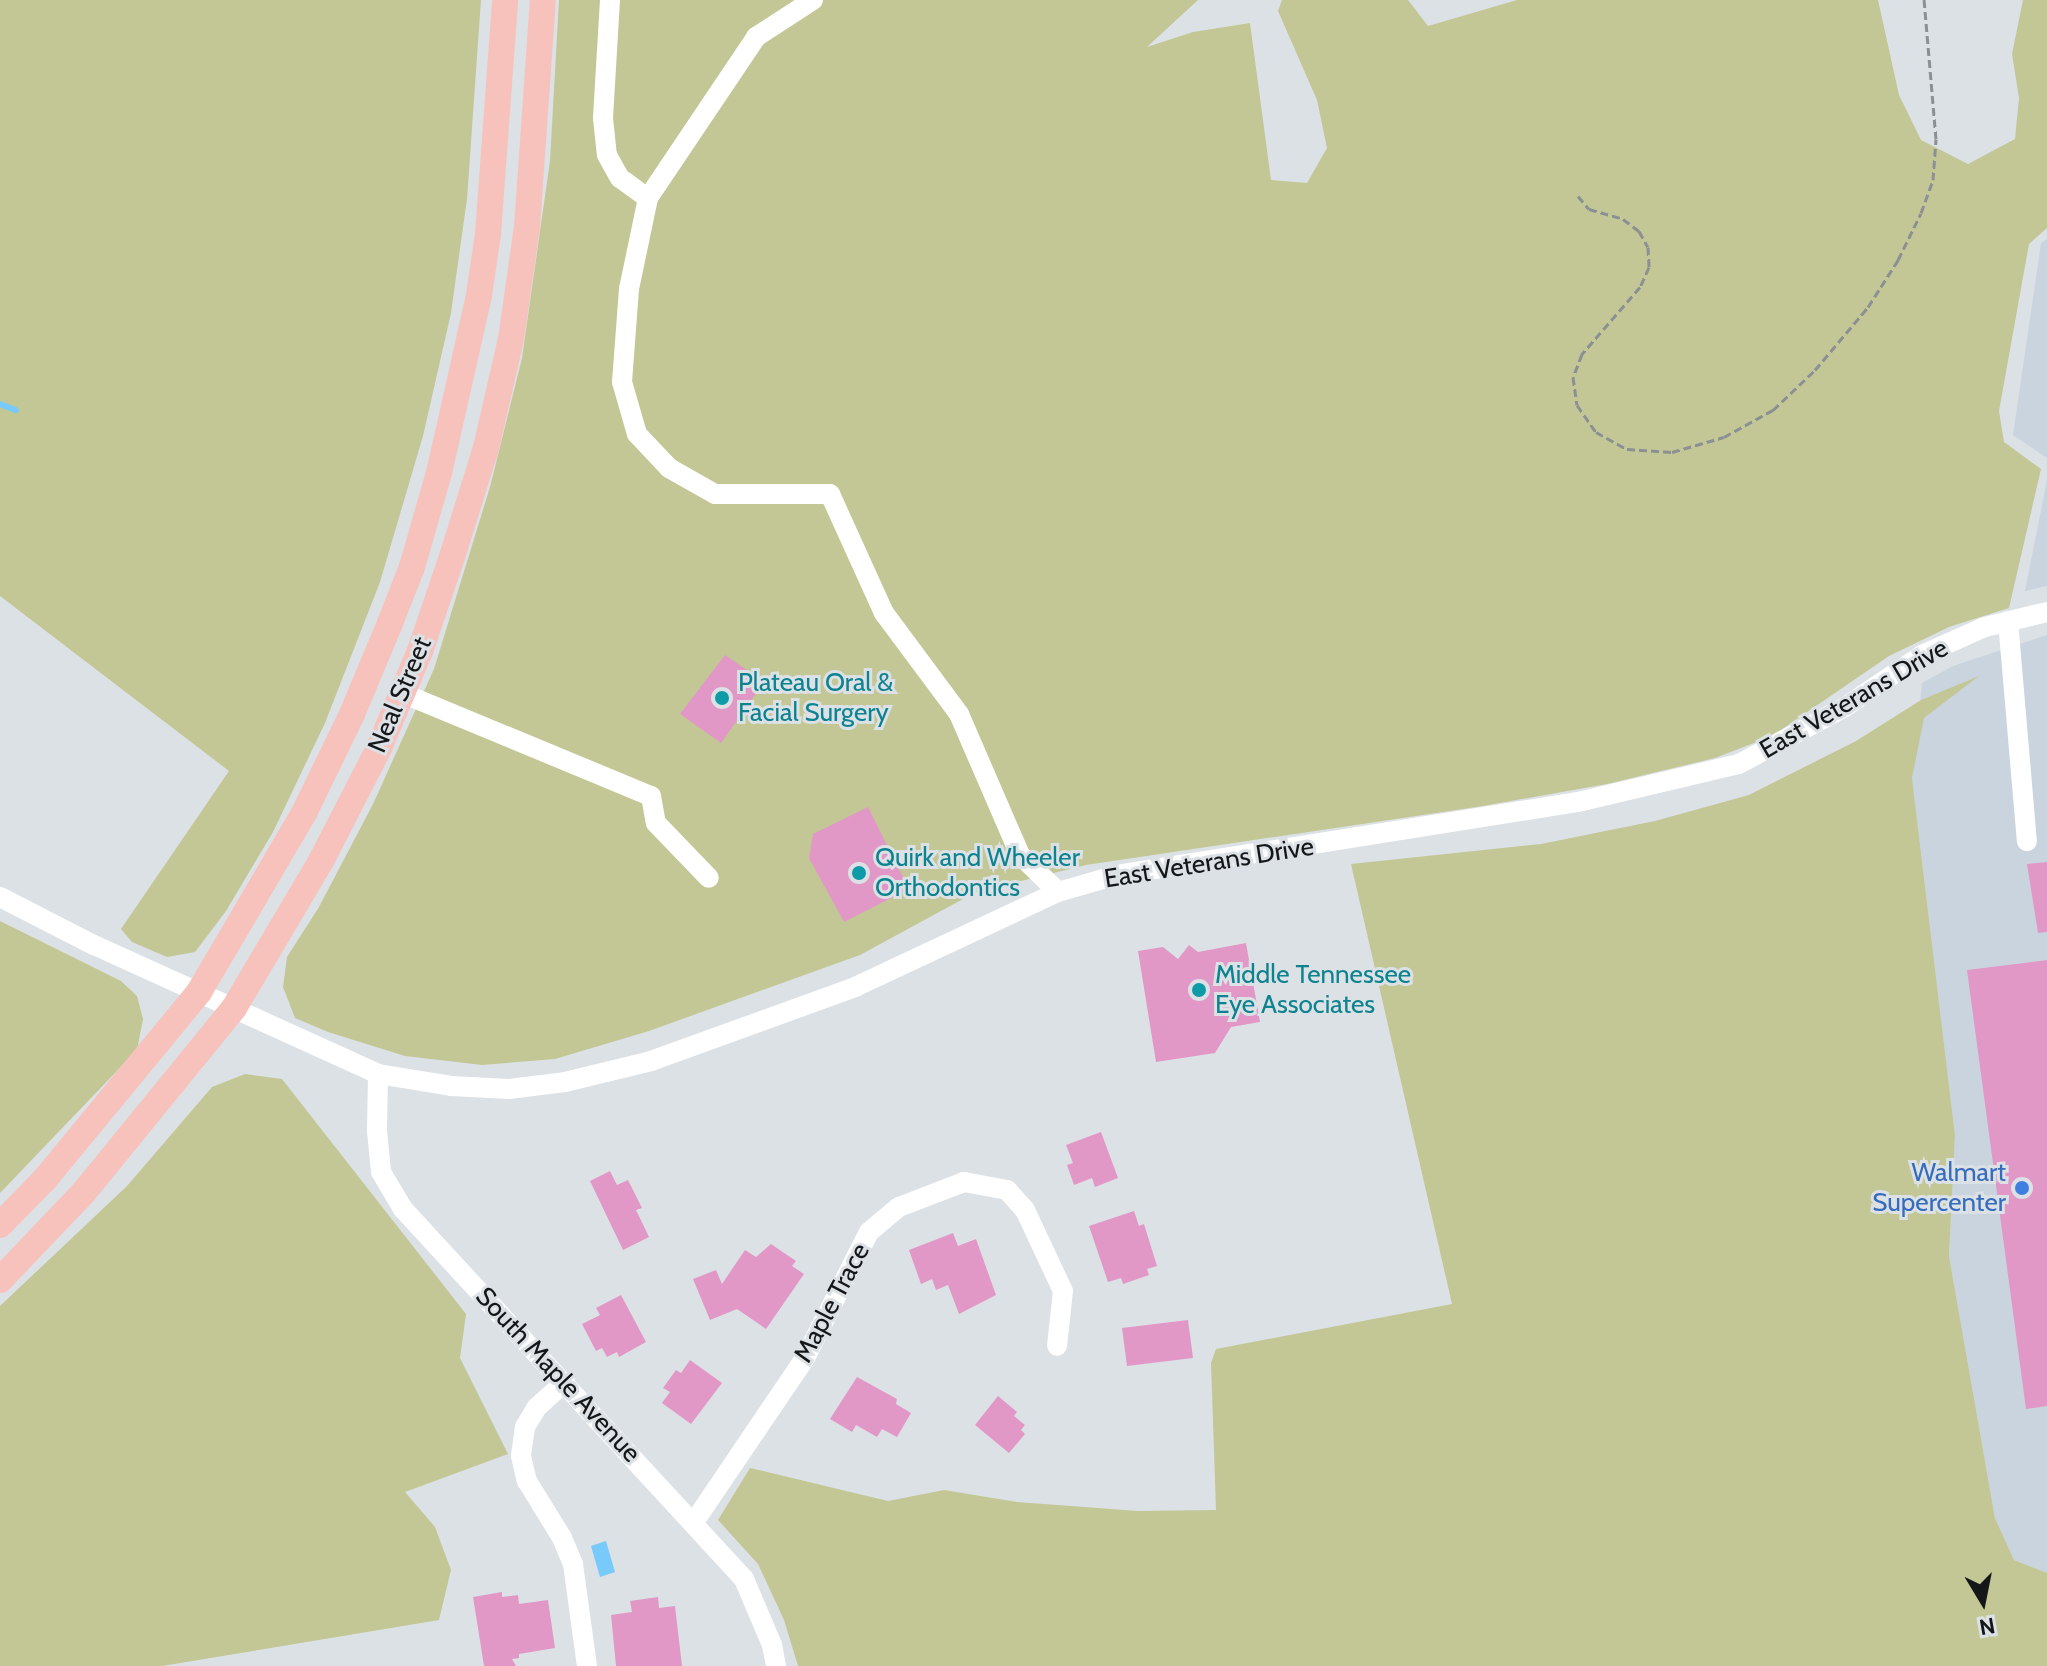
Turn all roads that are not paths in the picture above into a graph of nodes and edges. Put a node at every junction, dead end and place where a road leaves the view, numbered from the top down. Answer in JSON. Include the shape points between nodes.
{"nodes":[{"id":1,"x":505,"y":0,"type":"edge"},
{"id":2,"x":543,"y":0,"type":"edge"},
{"id":3,"x":610,"y":0,"type":"edge"},
{"id":4,"x":813,"y":0,"type":"edge"},
{"id":5,"x":648,"y":198,"type":"junction"},
{"id":6,"x":2047,"y":612,"type":"edge"},
{"id":7,"x":2008,"y":621,"type":"junction"},
{"id":8,"x":402,"y":693,"type":"junction"},
{"id":9,"x":2027,"y":841,"type":"dead end"},
{"id":10,"x":709,"y":878,"type":"dead end"},
{"id":11,"x":1058,"y":892,"type":"junction"},
{"id":12,"x":0,"y":897,"type":"edge"},
{"id":13,"x":199,"y":992,"type":"junction"},
{"id":14,"x":234,"y":1008,"type":"junction"},
{"id":15,"x":378,"y":1074,"type":"junction"},
{"id":16,"x":0,"y":1225,"type":"edge"},
{"id":17,"x":0,"y":1280,"type":"edge"},
{"id":18,"x":1057,"y":1346,"type":"dead end"},
{"id":19,"x":565,"y":1382,"type":"junction"},
{"id":20,"x":694,"y":1522,"type":"junction"},
{"id":21,"x":587,"y":1666,"type":"edge"},
{"id":22,"x":776,"y":1666,"type":"edge"}],
"edges":[{"from":1,"to":13,"type":"main road","name":"Neal Street","via":[[479,295],[412,567],[352,714],[305,811]]},
{"from":2,"to":8,"type":"main road","name":"Neal Street","via":[[528,212],[511,339],[486,448]]},
{"from":3,"to":5,"type":"street","via":[[603,118],[607,155],[620,178]]},
{"from":4,"to":5,"type":"street","via":[[756,37]]},
{"from":5,"to":11,"type":"street","via":[[629,289],[622,382],[637,434],[669,468],[715,494],[830,494],[884,613],[959,714],[1020,855]]},
{"from":6,"to":7,"type":"street","name":"East Veterans Drive"},
{"from":7,"to":9,"type":"street"},
{"from":7,"to":11,"type":"street","name":"East Veterans Drive","via":[[1922,655],[1845,707],[1739,764],[1578,802],[1117,875]]},
{"from":8,"to":10,"type":"street","via":[[651,796],[656,823]]},
{"from":8,"to":14,"type":"main road","name":"Neal Street","via":[[322,859]]},
{"from":11,"to":15,"type":"street","name":"East Veterans Drive","via":[[855,987],[651,1061],[509,1089]]},
{"from":12,"to":13,"type":"street"},
{"from":13,"to":14,"type":"street"},
{"from":13,"to":16,"type":"main road","name":"Neal Street","via":[[45,1179]]},
{"from":14,"to":15,"type":"street","name":"East Veterans Drive"},
{"from":14,"to":17,"type":"main road","name":"Neal Street","via":[[84,1192]]},
{"from":15,"to":19,"type":"street","name":"South Maple Avenue","via":[[381,1172],[403,1209]]},
{"from":18,"to":20,"type":"street","name":"Maple Trace","via":[[1063,1291],[1025,1210],[1007,1190],[964,1182],[899,1207],[869,1232],[805,1358]]},
{"from":19,"to":20,"type":"street","name":"South Maple Avenue"},
{"from":19,"to":21,"type":"street","via":[[537,1407],[525,1427],[521,1456],[527,1481],[573,1564]]},
{"from":20,"to":22,"type":"street","name":"South Maple Avenue","via":[[744,1579]]}]}
